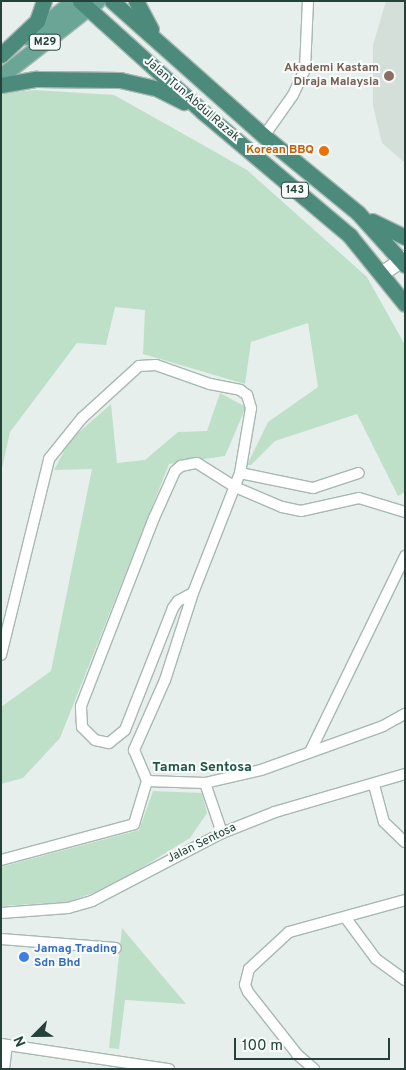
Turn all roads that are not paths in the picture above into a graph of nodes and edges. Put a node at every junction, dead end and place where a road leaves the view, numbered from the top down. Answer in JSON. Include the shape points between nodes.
{"nodes":[{"id":1,"x":44,"y":1,"type":"edge"},
{"id":2,"x":73,"y":1,"type":"edge"},
{"id":3,"x":112,"y":1,"type":"edge"},
{"id":4,"x":136,"y":1,"type":"edge"},
{"id":5,"x":308,"y":1,"type":"edge"},
{"id":6,"x":89,"y":4,"type":"edge"},
{"id":7,"x":156,"y":38,"type":"junction"},
{"id":8,"x":1,"y":57,"type":"edge"},
{"id":9,"x":1,"y":76,"type":"edge"},
{"id":10,"x":1,"y":85,"type":"edge"},
{"id":11,"x":203,"y":112,"type":"junction"},
{"id":12,"x":264,"y":136,"type":"junction"},
{"id":13,"x":358,"y":213,"type":"junction"},
{"id":14,"x":405,"y":238,"type":"edge"},
{"id":15,"x":404,"y":261,"type":"edge"},
{"id":16,"x":383,"y":273,"type":"junction"},
{"id":17,"x":405,"y":304,"type":"edge"},
{"id":18,"x":359,"y":472,"type":"dead end"},
{"id":19,"x":240,"y":473,"type":"junction"},
{"id":20,"x":235,"y":487,"type":"junction"},
{"id":21,"x":405,"y":512,"type":"edge"},
{"id":22,"x":405,"y":556,"type":"edge"},
{"id":23,"x":193,"y":593,"type":"junction"},
{"id":24,"x":1,"y":655,"type":"edge"},
{"id":25,"x":405,"y":714,"type":"edge"},
{"id":26,"x":310,"y":752,"type":"junction"},
{"id":27,"x":405,"y":774,"type":"edge"},
{"id":28,"x":147,"y":781,"type":"junction"},
{"id":29,"x":205,"y":783,"type":"junction"},
{"id":30,"x":374,"y":785,"type":"junction"},
{"id":31,"x":222,"y":833,"type":"junction"},
{"id":32,"x":405,"y":842,"type":"edge"},
{"id":33,"x":1,"y":860,"type":"edge"},
{"id":34,"x":405,"y":900,"type":"edge"},
{"id":35,"x":1,"y":913,"type":"edge"},
{"id":36,"x":345,"y":916,"type":"junction"},
{"id":37,"x":1,"y":939,"type":"edge"},
{"id":38,"x":116,"y":948,"type":"dead end"},
{"id":39,"x":405,"y":980,"type":"edge"},
{"id":40,"x":4,"y":1044,"type":"edge"},
{"id":41,"x":119,"y":1065,"type":"edge"},
{"id":42,"x":4,"y":1069,"type":"edge"},
{"id":43,"x":170,"y":1069,"type":"edge"},
{"id":44,"x":314,"y":1069,"type":"edge"}],
"edges":[{"from":1,"to":8,"type":"highway","via":[[37,21]]},
{"from":2,"to":8,"type":"main road","number":"M29"},
{"from":3,"to":7,"type":"highway","name":"Jalan Tun Abdul Razak","number":"143"},
{"from":4,"to":7,"type":"highway"},
{"from":5,"to":12,"type":"street","via":[[305,70],[293,95]]},
{"from":6,"to":9,"type":"main road","number":"M29"},
{"from":6,"to":11,"type":"highway","name":"Jalan Tun Abdul Razak","number":"143"},
{"from":7,"to":12,"type":"highway","name":"Jalan Tun Abdul Razak","number":"143"},
{"from":10,"to":11,"type":"highway","via":[[44,79],[120,80],[158,89]]},
{"from":11,"to":16,"type":"highway","name":"Jalan Tun Abdul Razak","number":"143","via":[[350,236]]},
{"from":12,"to":13,"type":"highway","name":"Jalan Tun Abdul Razak","number":"143"},
{"from":13,"to":14,"type":"highway"},
{"from":13,"to":15,"type":"highway","name":"Jalan Tun Abdul Razak","number":"143"},
{"from":15,"to":16,"type":"main road"},
{"from":16,"to":17,"type":"highway","name":"Jalan Tun Abdul Razak","number":"143"},
{"from":18,"to":19,"type":"street","via":[[313,488]]},
{"from":19,"to":20,"type":"street"},
{"from":19,"to":24,"type":"street","via":[[251,408],[248,395],[156,365],[138,366],[82,418],[49,459]]},
{"from":20,"to":21,"type":"street","via":[[282,508],[301,511],[359,498]]},
{"from":20,"to":23,"type":"street"},
{"from":20,"to":23,"type":"street","via":[[197,463],[186,464],[175,471],[81,706],[82,727],[95,740],[109,743],[125,730],[173,608],[178,601]]},
{"from":22,"to":26,"type":"street"},
{"from":23,"to":28,"type":"street","via":[[165,680],[134,750]]},
{"from":25,"to":26,"type":"street","via":[[382,726]]},
{"from":26,"to":29,"type":"street","via":[[261,770]]},
{"from":27,"to":30,"type":"street","name":"Jalan Sentosa"},
{"from":28,"to":29,"type":"street"},
{"from":28,"to":33,"type":"street","via":[[134,824]]},
{"from":29,"to":31,"type":"street"},
{"from":30,"to":31,"type":"street","name":"Jalan Sentosa","via":[[275,812]]},
{"from":30,"to":32,"type":"street","via":[[384,822]]},
{"from":31,"to":35,"type":"street","name":"Jalan Sentosa","via":[[92,901],[68,908]]},
{"from":34,"to":36,"type":"street"},
{"from":36,"to":39,"type":"street","via":[[376,959]]},
{"from":36,"to":44,"type":"street","via":[[289,932],[249,970],[246,977],[245,985],[257,1004],[297,1054]]},
{"from":37,"to":38,"type":"street"},
{"from":40,"to":41,"type":"street"},
{"from":40,"to":42,"type":"street"},
{"from":41,"to":43,"type":"street"}]}
